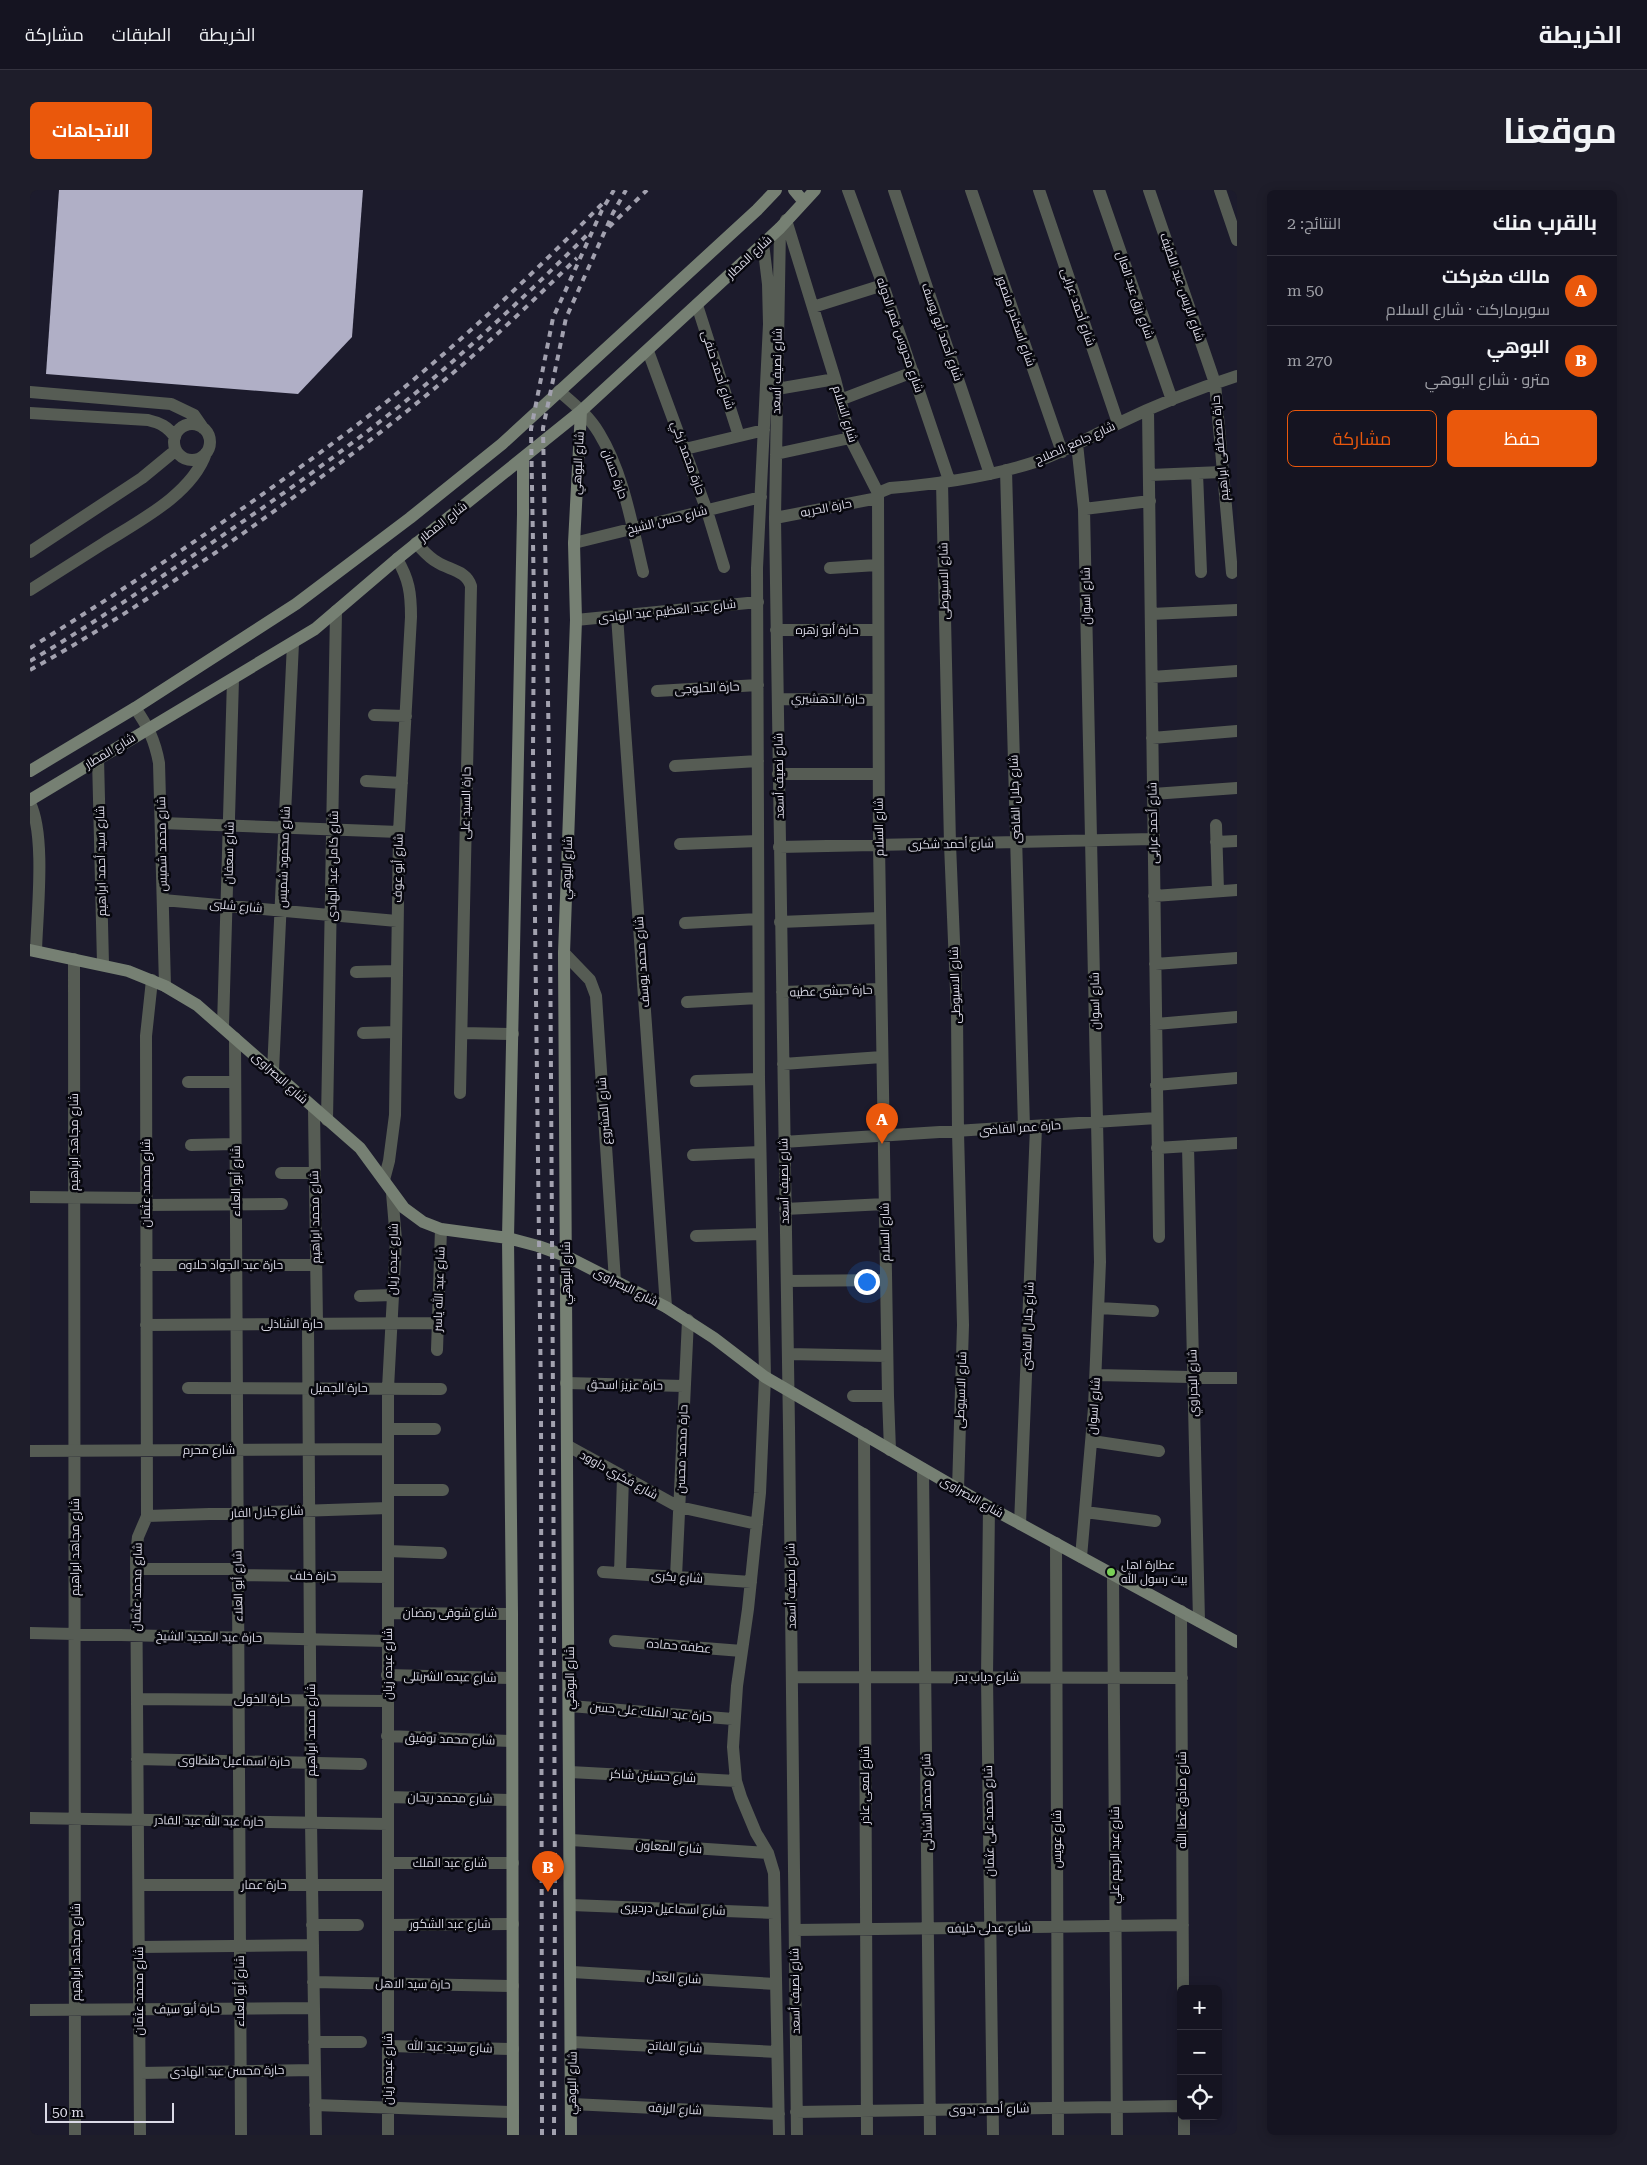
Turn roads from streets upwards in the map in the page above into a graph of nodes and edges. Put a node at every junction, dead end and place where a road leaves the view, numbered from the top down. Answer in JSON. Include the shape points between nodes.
{"nodes":[{"id":1,"x":776,"y":190,"type":"edge"},
{"id":2,"x":794,"y":190,"type":"edge"},
{"id":3,"x":815,"y":190,"type":"edge"},
{"id":4,"x":848,"y":190,"type":"edge"},
{"id":5,"x":894,"y":190,"type":"edge"},
{"id":6,"x":971,"y":190,"type":"edge"},
{"id":7,"x":1039,"y":190,"type":"edge"},
{"id":8,"x":1099,"y":190,"type":"edge"},
{"id":9,"x":1149,"y":190,"type":"edge"},
{"id":10,"x":1220,"y":190,"type":"edge"},
{"id":11,"x":804,"y":202,"type":"junction"},
{"id":12,"x":783,"y":224,"type":"junction"},
{"id":13,"x":1237,"y":240,"type":"edge"},
{"id":14,"x":763,"y":243,"type":"junction"},
{"id":15,"x":883,"y":285,"type":"junction"},
{"id":16,"x":697,"y":305,"type":"junction"},
{"id":17,"x":814,"y":307,"type":"junction"},
{"id":18,"x":648,"y":351,"type":"junction"},
{"id":19,"x":913,"y":372,"type":"junction"},
{"id":20,"x":1237,"y":376,"type":"edge"},
{"id":21,"x":834,"y":379,"type":"junction"},
{"id":22,"x":1215,"y":383,"type":"junction"},
{"id":23,"x":777,"y":389,"type":"junction"},
{"id":24,"x":560,"y":391,"type":"junction"},
{"id":25,"x":30,"y":392,"type":"edge"},
{"id":26,"x":840,"y":400,"type":"junction"},
{"id":27,"x":1172,"y":400,"type":"junction"},
{"id":28,"x":1148,"y":410,"type":"junction"},
{"id":29,"x":581,"y":411,"type":"junction"},
{"id":30,"x":30,"y":413,"type":"edge"},
{"id":31,"x":1118,"y":423,"type":"junction"},
{"id":32,"x":203,"y":428,"type":"junction"},
{"id":33,"x":764,"y":430,"type":"junction"},
{"id":34,"x":738,"y":436,"type":"junction"},
{"id":35,"x":175,"y":437,"type":"junction"},
{"id":36,"x":850,"y":438,"type":"junction"},
{"id":37,"x":1077,"y":444,"type":"junction"},
{"id":38,"x":685,"y":449,"type":"junction"},
{"id":39,"x":176,"y":450,"type":"junction"},
{"id":40,"x":1062,"y":452,"type":"junction"},
{"id":41,"x":206,"y":453,"type":"junction"},
{"id":42,"x":776,"y":454,"type":"junction"},
{"id":43,"x":522,"y":460,"type":"junction"},
{"id":44,"x":1006,"y":470,"type":"junction"},
{"id":45,"x":1222,"y":472,"type":"junction"},
{"id":46,"x":1198,"y":473,"type":"junction"},
{"id":47,"x":990,"y":474,"type":"junction"},
{"id":48,"x":1150,"y":475,"type":"junction"},
{"id":49,"x":946,"y":481,"type":"junction"},
{"id":50,"x":878,"y":495,"type":"junction"},
{"id":51,"x":761,"y":498,"type":"junction"},
{"id":52,"x":1150,"y":501,"type":"junction"},
{"id":53,"x":1084,"y":509,"type":"junction"},
{"id":54,"x":706,"y":511,"type":"junction"},
{"id":55,"x":775,"y":518,"type":"junction"},
{"id":56,"x":632,"y":529,"type":"junction"},
{"id":57,"x":416,"y":543,"type":"junction"},
{"id":58,"x":574,"y":543,"type":"junction"},
{"id":59,"x":30,"y":552,"type":"edge"},
{"id":60,"x":397,"y":559,"type":"junction"},
{"id":61,"x":877,"y":565,"type":"junction"},
{"id":62,"x":724,"y":567,"type":"dead end"},
{"id":63,"x":830,"y":568,"type":"dead end"},
{"id":64,"x":643,"y":572,"type":"dead end"},
{"id":65,"x":1201,"y":572,"type":"dead end"},
{"id":66,"x":1232,"y":573,"type":"dead end"},
{"id":67,"x":30,"y":590,"type":"edge"},
{"id":68,"x":758,"y":602,"type":"junction"},
{"id":69,"x":1237,"y":610,"type":"edge"},
{"id":70,"x":336,"y":611,"type":"junction"},
{"id":71,"x":1151,"y":614,"type":"junction"},
{"id":72,"x":618,"y":616,"type":"junction"},
{"id":73,"x":576,"y":620,"type":"junction"},
{"id":74,"x":776,"y":630,"type":"junction"},
{"id":75,"x":877,"y":630,"type":"junction"},
{"id":76,"x":293,"y":643,"type":"junction"},
{"id":77,"x":1237,"y":672,"type":"edge"},
{"id":78,"x":1152,"y":677,"type":"junction"},
{"id":79,"x":234,"y":679,"type":"junction"},
{"id":80,"x":758,"y":685,"type":"junction"},
{"id":81,"x":657,"y":691,"type":"dead end"},
{"id":82,"x":778,"y":699,"type":"junction"},
{"id":83,"x":878,"y":700,"type":"junction"},
{"id":84,"x":135,"y":708,"type":"junction"},
{"id":85,"x":374,"y":715,"type":"dead end"},
{"id":86,"x":406,"y":716,"type":"junction"},
{"id":87,"x":149,"y":728,"type":"junction"},
{"id":88,"x":1237,"y":731,"type":"edge"},
{"id":89,"x":1152,"y":738,"type":"junction"},
{"id":90,"x":98,"y":758,"type":"junction"},
{"id":91,"x":758,"y":761,"type":"junction"},
{"id":92,"x":675,"y":766,"type":"dead end"},
{"id":93,"x":30,"y":771,"type":"edge"},
{"id":94,"x":778,"y":774,"type":"junction"},
{"id":95,"x":878,"y":774,"type":"junction"},
{"id":96,"x":366,"y":781,"type":"dead end"},
{"id":97,"x":402,"y":783,"type":"junction"},
{"id":98,"x":1237,"y":788,"type":"edge"},
{"id":99,"x":1153,"y":794,"type":"junction"},
{"id":100,"x":30,"y":802,"type":"edge"},
{"id":101,"x":162,"y":823,"type":"junction"},
{"id":102,"x":1216,"y":825,"type":"dead end"},
{"id":103,"x":230,"y":826,"type":"junction"},
{"id":104,"x":285,"y":828,"type":"junction"},
{"id":105,"x":333,"y":830,"type":"junction"},
{"id":106,"x":399,"y":832,"type":"junction"},
{"id":107,"x":1153,"y":839,"type":"junction"},
{"id":108,"x":1091,"y":840,"type":"junction"},
{"id":109,"x":1237,"y":840,"type":"edge"},
{"id":110,"x":758,"y":841,"type":"junction"},
{"id":111,"x":1016,"y":842,"type":"junction"},
{"id":112,"x":1216,"y":842,"type":"junction"},
{"id":113,"x":680,"y":844,"type":"dead end"},
{"id":114,"x":950,"y":844,"type":"junction"},
{"id":115,"x":879,"y":846,"type":"junction"},
{"id":116,"x":780,"y":847,"type":"junction"},
{"id":117,"x":1237,"y":890,"type":"edge"},
{"id":118,"x":1218,"y":891,"type":"junction"},
{"id":119,"x":1154,"y":896,"type":"junction"},
{"id":120,"x":164,"y":900,"type":"junction"},
{"id":121,"x":228,"y":906,"type":"junction"},
{"id":122,"x":281,"y":910,"type":"junction"},
{"id":123,"x":332,"y":915,"type":"junction"},
{"id":124,"x":758,"y":918,"type":"junction"},
{"id":125,"x":880,"y":918,"type":"junction"},
{"id":126,"x":397,"y":921,"type":"junction"},
{"id":127,"x":780,"y":922,"type":"junction"},
{"id":128,"x":685,"y":923,"type":"dead end"},
{"id":129,"x":33,"y":951,"type":"edge"},
{"id":130,"x":564,"y":953,"type":"junction"},
{"id":131,"x":1237,"y":958,"type":"edge"},
{"id":132,"x":74,"y":959,"type":"junction"},
{"id":133,"x":103,"y":964,"type":"junction"},
{"id":134,"x":1155,"y":964,"type":"junction"},
{"id":135,"x":396,"y":971,"type":"junction"},
{"id":136,"x":356,"y":972,"type":"dead end"},
{"id":137,"x":152,"y":980,"type":"junction"},
{"id":138,"x":165,"y":986,"type":"junction"},
{"id":139,"x":881,"y":989,"type":"junction"},
{"id":140,"x":782,"y":992,"type":"junction"},
{"id":141,"x":758,"y":998,"type":"junction"},
{"id":142,"x":687,"y":1002,"type":"dead end"},
{"id":143,"x":1237,"y":1017,"type":"edge"},
{"id":144,"x":1156,"y":1024,"type":"junction"},
{"id":145,"x":223,"y":1026,"type":"junction"},
{"id":146,"x":396,"y":1032,"type":"junction"},
{"id":147,"x":362,"y":1033,"type":"dead end"},
{"id":148,"x":462,"y":1033,"type":"junction"},
{"id":149,"x":513,"y":1034,"type":"junction"},
{"id":150,"x":236,"y":1038,"type":"junction"},
{"id":151,"x":882,"y":1057,"type":"junction"},
{"id":152,"x":782,"y":1064,"type":"junction"},
{"id":153,"x":273,"y":1072,"type":"junction"},
{"id":154,"x":759,"y":1078,"type":"junction"},
{"id":155,"x":1237,"y":1078,"type":"edge"},
{"id":156,"x":696,"y":1081,"type":"dead end"},
{"id":157,"x":188,"y":1082,"type":"dead end"},
{"id":158,"x":235,"y":1082,"type":"junction"},
{"id":159,"x":1156,"y":1084,"type":"junction"},
{"id":160,"x":460,"y":1093,"type":"dead end"},
{"id":161,"x":314,"y":1109,"type":"junction"},
{"id":162,"x":1157,"y":1118,"type":"junction"},
{"id":163,"x":327,"y":1120,"type":"junction"},
{"id":164,"x":1097,"y":1123,"type":"junction"},
{"id":165,"x":1030,"y":1127,"type":"junction"},
{"id":166,"x":958,"y":1132,"type":"junction"},
{"id":167,"x":884,"y":1137,"type":"junction"},
{"id":168,"x":783,"y":1142,"type":"junction"},
{"id":169,"x":1237,"y":1143,"type":"edge"},
{"id":170,"x":235,"y":1144,"type":"junction"},
{"id":171,"x":191,"y":1145,"type":"dead end"},
{"id":172,"x":1188,"y":1146,"type":"junction"},
{"id":173,"x":1158,"y":1148,"type":"junction"},
{"id":174,"x":760,"y":1152,"type":"junction"},
{"id":175,"x":693,"y":1155,"type":"dead end"},
{"id":176,"x":281,"y":1173,"type":"dead end"},
{"id":177,"x":315,"y":1173,"type":"junction"},
{"id":178,"x":384,"y":1180,"type":"junction"},
{"id":179,"x":392,"y":1192,"type":"junction"},
{"id":180,"x":30,"y":1197,"type":"edge"},
{"id":181,"x":74,"y":1198,"type":"junction"},
{"id":182,"x":146,"y":1202,"type":"junction"},
{"id":183,"x":236,"y":1203,"type":"junction"},
{"id":184,"x":282,"y":1204,"type":"dead end"},
{"id":185,"x":885,"y":1204,"type":"junction"},
{"id":186,"x":785,"y":1209,"type":"junction"},
{"id":187,"x":441,"y":1229,"type":"junction"},
{"id":188,"x":762,"y":1234,"type":"junction"},
{"id":189,"x":696,"y":1236,"type":"dead end"},
{"id":190,"x":1159,"y":1236,"type":"dead end"},
{"id":191,"x":508,"y":1238,"type":"junction"},
{"id":192,"x":566,"y":1256,"type":"junction"},
{"id":193,"x":146,"y":1265,"type":"junction"},
{"id":194,"x":316,"y":1265,"type":"junction"},
{"id":195,"x":236,"y":1266,"type":"junction"},
{"id":196,"x":886,"y":1280,"type":"junction"},
{"id":197,"x":615,"y":1281,"type":"junction"},
{"id":198,"x":786,"y":1281,"type":"junction"},
{"id":199,"x":393,"y":1295,"type":"junction"},
{"id":200,"x":360,"y":1296,"type":"dead end"},
{"id":201,"x":666,"y":1307,"type":"junction"},
{"id":202,"x":1099,"y":1308,"type":"junction"},
{"id":203,"x":1152,"y":1311,"type":"dead end"},
{"id":204,"x":688,"y":1320,"type":"junction"},
{"id":205,"x":438,"y":1323,"type":"junction"},
{"id":206,"x":312,"y":1324,"type":"junction"},
{"id":207,"x":391,"y":1324,"type":"junction"},
{"id":208,"x":146,"y":1325,"type":"junction"},
{"id":209,"x":236,"y":1325,"type":"junction"},
{"id":210,"x":437,"y":1350,"type":"dead end"},
{"id":211,"x":788,"y":1354,"type":"junction"},
{"id":212,"x":887,"y":1356,"type":"junction"},
{"id":213,"x":1096,"y":1375,"type":"junction"},
{"id":214,"x":765,"y":1377,"type":"junction"},
{"id":215,"x":1193,"y":1378,"type":"junction"},
{"id":216,"x":1237,"y":1378,"type":"edge"},
{"id":217,"x":566,"y":1384,"type":"junction"},
{"id":218,"x":684,"y":1386,"type":"junction"},
{"id":219,"x":188,"y":1388,"type":"dead end"},
{"id":220,"x":236,"y":1388,"type":"junction"},
{"id":221,"x":308,"y":1388,"type":"junction"},
{"id":222,"x":388,"y":1388,"type":"junction"},
{"id":223,"x":442,"y":1389,"type":"dead end"},
{"id":224,"x":789,"y":1391,"type":"junction"},
{"id":225,"x":853,"y":1396,"type":"dead end"},
{"id":226,"x":888,"y":1396,"type":"junction"},
{"id":227,"x":388,"y":1429,"type":"junction"},
{"id":228,"x":435,"y":1429,"type":"dead end"},
{"id":229,"x":864,"y":1434,"type":"junction"},
{"id":230,"x":1092,"y":1441,"type":"junction"},
{"id":231,"x":568,"y":1446,"type":"junction"},
{"id":232,"x":388,"y":1449,"type":"junction"},
{"id":233,"x":75,"y":1450,"type":"junction"},
{"id":234,"x":146,"y":1450,"type":"junction"},
{"id":235,"x":236,"y":1450,"type":"junction"},
{"id":236,"x":307,"y":1450,"type":"junction"},
{"id":237,"x":890,"y":1450,"type":"junction"},
{"id":238,"x":30,"y":1451,"type":"edge"},
{"id":239,"x":1159,"y":1451,"type":"dead end"},
{"id":240,"x":923,"y":1469,"type":"junction"},
{"id":241,"x":623,"y":1477,"type":"junction"},
{"id":242,"x":958,"y":1489,"type":"junction"},
{"id":243,"x":388,"y":1490,"type":"junction"},
{"id":244,"x":443,"y":1490,"type":"dead end"},
{"id":245,"x":679,"y":1507,"type":"junction"},
{"id":246,"x":989,"y":1507,"type":"junction"},
{"id":247,"x":388,"y":1508,"type":"junction"},
{"id":248,"x":308,"y":1511,"type":"junction"},
{"id":249,"x":1085,"y":1512,"type":"junction"},
{"id":250,"x":237,"y":1513,"type":"junction"},
{"id":251,"x":147,"y":1516,"type":"junction"},
{"id":252,"x":1155,"y":1521,"type":"dead end"},
{"id":253,"x":757,"y":1524,"type":"junction"},
{"id":254,"x":1020,"y":1524,"type":"junction"},
{"id":255,"x":1056,"y":1543,"type":"junction"},
{"id":256,"x":388,"y":1551,"type":"junction"},
{"id":257,"x":441,"y":1553,"type":"dead end"},
{"id":258,"x":1081,"y":1557,"type":"junction"},
{"id":259,"x":136,"y":1569,"type":"junction"},
{"id":260,"x":237,"y":1572,"type":"junction"},
{"id":261,"x":603,"y":1572,"type":"dead end"},
{"id":262,"x":620,"y":1573,"type":"junction"},
{"id":263,"x":1113,"y":1575,"type":"junction"},
{"id":264,"x":310,"y":1576,"type":"junction"},
{"id":265,"x":676,"y":1577,"type":"junction"},
{"id":266,"x":388,"y":1578,"type":"junction"},
{"id":267,"x":751,"y":1582,"type":"junction"},
{"id":268,"x":1181,"y":1611,"type":"junction"},
{"id":269,"x":388,"y":1613,"type":"junction"},
{"id":270,"x":512,"y":1614,"type":"junction"},
{"id":271,"x":1199,"y":1621,"type":"junction"},
{"id":272,"x":30,"y":1633,"type":"edge"},
{"id":273,"x":75,"y":1634,"type":"junction"},
{"id":274,"x":136,"y":1635,"type":"junction"},
{"id":275,"x":238,"y":1638,"type":"junction"},
{"id":276,"x":310,"y":1639,"type":"junction"},
{"id":277,"x":388,"y":1641,"type":"junction"},
{"id":278,"x":615,"y":1642,"type":"dead end"},
{"id":279,"x":1237,"y":1642,"type":"edge"},
{"id":280,"x":742,"y":1652,"type":"junction"},
{"id":281,"x":387,"y":1675,"type":"junction"},
{"id":282,"x":792,"y":1677,"type":"junction"},
{"id":283,"x":865,"y":1677,"type":"junction"},
{"id":284,"x":926,"y":1677,"type":"junction"},
{"id":285,"x":512,"y":1678,"type":"junction"},
{"id":286,"x":988,"y":1678,"type":"junction"},
{"id":287,"x":1056,"y":1678,"type":"junction"},
{"id":288,"x":1114,"y":1678,"type":"junction"},
{"id":289,"x":1182,"y":1678,"type":"junction"},
{"id":290,"x":137,"y":1699,"type":"junction"},
{"id":291,"x":238,"y":1699,"type":"junction"},
{"id":292,"x":311,"y":1700,"type":"junction"},
{"id":293,"x":387,"y":1700,"type":"junction"},
{"id":294,"x":570,"y":1706,"type":"junction"},
{"id":295,"x":733,"y":1719,"type":"junction"},
{"id":296,"x":387,"y":1736,"type":"junction"},
{"id":297,"x":512,"y":1741,"type":"junction"},
{"id":298,"x":137,"y":1759,"type":"junction"},
{"id":299,"x":239,"y":1761,"type":"junction"},
{"id":300,"x":310,"y":1763,"type":"junction"},
{"id":301,"x":361,"y":1764,"type":"dead end"},
{"id":302,"x":570,"y":1772,"type":"junction"},
{"id":303,"x":736,"y":1781,"type":"junction"},
{"id":304,"x":388,"y":1797,"type":"junction"},
{"id":305,"x":512,"y":1800,"type":"junction"},
{"id":306,"x":30,"y":1818,"type":"edge"},
{"id":307,"x":76,"y":1819,"type":"junction"},
{"id":308,"x":138,"y":1820,"type":"junction"},
{"id":309,"x":239,"y":1821,"type":"junction"},
{"id":310,"x":311,"y":1822,"type":"junction"},
{"id":311,"x":388,"y":1824,"type":"junction"},
{"id":312,"x":571,"y":1840,"type":"junction"},
{"id":313,"x":768,"y":1853,"type":"junction"},
{"id":314,"x":388,"y":1863,"type":"junction"},
{"id":315,"x":513,"y":1863,"type":"junction"},
{"id":316,"x":139,"y":1885,"type":"junction"},
{"id":317,"x":240,"y":1885,"type":"junction"},
{"id":318,"x":312,"y":1885,"type":"junction"},
{"id":319,"x":388,"y":1885,"type":"junction"},
{"id":320,"x":571,"y":1905,"type":"junction"},
{"id":321,"x":774,"y":1912,"type":"junction"},
{"id":322,"x":512,"y":1924,"type":"junction"},
{"id":323,"x":312,"y":1925,"type":"junction"},
{"id":324,"x":358,"y":1925,"type":"dead end"},
{"id":325,"x":388,"y":1925,"type":"junction"},
{"id":326,"x":1183,"y":1925,"type":"junction"},
{"id":327,"x":1116,"y":1926,"type":"junction"},
{"id":328,"x":1057,"y":1927,"type":"junction"},
{"id":329,"x":928,"y":1928,"type":"junction"},
{"id":330,"x":990,"y":1928,"type":"junction"},
{"id":331,"x":866,"y":1929,"type":"junction"},
{"id":332,"x":795,"y":1930,"type":"junction"},
{"id":333,"x":312,"y":1945,"type":"junction"},
{"id":334,"x":240,"y":1946,"type":"junction"},
{"id":335,"x":138,"y":1947,"type":"junction"},
{"id":336,"x":572,"y":1972,"type":"junction"},
{"id":337,"x":313,"y":1982,"type":"junction"},
{"id":338,"x":388,"y":1984,"type":"junction"},
{"id":339,"x":776,"y":1984,"type":"junction"},
{"id":340,"x":1183,"y":1985,"type":"edge"},
{"id":341,"x":512,"y":1986,"type":"junction"},
{"id":342,"x":240,"y":2008,"type":"junction"},
{"id":343,"x":314,"y":2008,"type":"junction"},
{"id":344,"x":139,"y":2009,"type":"junction"},
{"id":345,"x":30,"y":2010,"type":"edge"},
{"id":346,"x":76,"y":2010,"type":"junction"},
{"id":347,"x":314,"y":2042,"type":"junction"},
{"id":348,"x":360,"y":2042,"type":"dead end"},
{"id":349,"x":572,"y":2042,"type":"junction"},
{"id":350,"x":388,"y":2046,"type":"junction"},
{"id":351,"x":513,"y":2049,"type":"junction"},
{"id":352,"x":777,"y":2052,"type":"junction"},
{"id":353,"x":314,"y":2070,"type":"junction"},
{"id":354,"x":241,"y":2071,"type":"junction"},
{"id":355,"x":140,"y":2073,"type":"junction"},
{"id":356,"x":572,"y":2104,"type":"junction"},
{"id":357,"x":315,"y":2105,"type":"junction"},
{"id":358,"x":1177,"y":2106,"type":"edge"},
{"id":359,"x":388,"y":2107,"type":"junction"},
{"id":360,"x":1117,"y":2107,"type":"junction"},
{"id":361,"x":1058,"y":2108,"type":"junction"},
{"id":362,"x":992,"y":2109,"type":"junction"},
{"id":363,"x":930,"y":2110,"type":"junction"},
{"id":364,"x":866,"y":2111,"type":"junction"},
{"id":365,"x":513,"y":2112,"type":"junction"},
{"id":366,"x":796,"y":2112,"type":"junction"},
{"id":367,"x":779,"y":2114,"type":"junction"},
{"id":368,"x":1184,"y":2120,"type":"edge"},
{"id":369,"x":75,"y":2135,"type":"edge"},
{"id":370,"x":140,"y":2135,"type":"edge"},
{"id":371,"x":241,"y":2135,"type":"edge"},
{"id":372,"x":316,"y":2135,"type":"edge"},
{"id":373,"x":388,"y":2135,"type":"edge"},
{"id":374,"x":513,"y":2135,"type":"edge"},
{"id":375,"x":571,"y":2135,"type":"edge"},
{"id":376,"x":779,"y":2135,"type":"edge"},
{"id":377,"x":797,"y":2135,"type":"edge"},
{"id":378,"x":866,"y":2135,"type":"edge"},
{"id":379,"x":930,"y":2135,"type":"edge"},
{"id":380,"x":993,"y":2135,"type":"edge"},
{"id":381,"x":1058,"y":2135,"type":"edge"},
{"id":382,"x":1117,"y":2135,"type":"edge"},
{"id":383,"x":1184,"y":2135,"type":"edge"}],
"edges":[{"from":1,"to":24,"type":"street","name":"شارع المطار"},
{"from":2,"to":11,"type":"street"},
{"from":3,"to":11,"type":"street","name":"شارع المطار"},
{"from":4,"to":15,"type":"street","name":"شارع محروس قمر الدوله"},
{"from":5,"to":47,"type":"street","name":"شارع أحمد أبو يوسف"},
{"from":6,"to":40,"type":"street","name":"شارع اسكندر منصور"},
{"from":7,"to":31,"type":"street","name":"شارع أحمد عرابى"},
{"from":8,"to":27,"type":"street","name":"شارع رزق عبد العال"},
{"from":9,"to":22,"type":"street","name":"شارع الريس عبد اللطيف"},
{"from":10,"to":13,"type":"street"},
{"from":11,"to":12,"type":"street","name":"شارع المطار"},
{"from":12,"to":14,"type":"street","name":"شارع المطار"},
{"from":12,"to":17,"type":"street","name":"شارع السلام"},
{"from":12,"to":23,"type":"street","name":"شارع نصيف أسعد"},
{"from":14,"to":16,"type":"street","name":"شارع المطار"},
{"from":14,"to":33,"type":"street","name":"شارع نصيف أسعد","via":[[770,324]]},
{"from":15,"to":17,"type":"street"},
{"from":15,"to":19,"type":"street","name":"شارع محروس قمر الدوله"},
{"from":16,"to":18,"type":"street","name":"شارع المطار"},
{"from":16,"to":34,"type":"street","name":"شارع أحمد حنفى"},
{"from":17,"to":21,"type":"street","name":"شارع السلام"},
{"from":18,"to":29,"type":"street","name":"شارع المطار"},
{"from":18,"to":38,"type":"street","name":"حارة محمد زكي"},
{"from":19,"to":26,"type":"street"},
{"from":19,"to":49,"type":"street","name":"شارع محروس قمر الدوله"},
{"from":20,"to":22,"type":"street","name":"شارع جامع الصلاح"},
{"from":21,"to":23,"type":"street"},
{"from":21,"to":26,"type":"street","name":"شارع السلام"},
{"from":22,"to":27,"type":"street","name":"شارع جامع الصلاح"},
{"from":22,"to":45,"type":"street","name":"حارة مصطفى ابراهيم"},
{"from":23,"to":42,"type":"street","name":"شارع نصيف أسعد"},
{"from":24,"to":29,"type":"street","name":"حارة حسان"},
{"from":24,"to":84,"type":"street","name":"شارع المطار","via":[[502,444],[296,604]]},
{"from":25,"to":32,"type":"street","via":[[171,404],[194,415]]},
{"from":26,"to":36,"type":"street","name":"شارع السلام"},
{"from":27,"to":28,"type":"street","name":"شارع جامع الصلاح"},
{"from":28,"to":31,"type":"street","name":"شارع جامع الصلاح"},
{"from":28,"to":48,"type":"street","name":"شارع أحمد عرابى"},
{"from":29,"to":43,"type":"street","name":"شارع المطار"},
{"from":29,"to":56,"type":"street","name":"حارة حسان","via":[[599,433],[611,457]]},
{"from":29,"to":58,"type":"street","name":"شارع البوهي"},
{"from":30,"to":35,"type":"street","via":[[148,420],[168,428]]},
{"from":31,"to":37,"type":"street","name":"شارع جامع الصلاح"},
{"from":32,"to":35,"type":"street","via":[[190,424],[178,430]]},
{"from":32,"to":41,"type":"street","via":[[209,440]]},
{"from":33,"to":34,"type":"street"},
{"from":33,"to":51,"type":"street","name":"شارع نصيف أسعد"},
{"from":34,"to":38,"type":"street"},
{"from":35,"to":39,"type":"street"},
{"from":36,"to":42,"type":"street"},
{"from":36,"to":50,"type":"street","name":"شارع السلام"},
{"from":37,"to":40,"type":"street","name":"شارع جامع الصلاح"},
{"from":37,"to":53,"type":"street","name":"شارع اسوان"},
{"from":38,"to":54,"type":"street","name":"حارة محمد زكي"},
{"from":39,"to":41,"type":"street","via":[[180,456],[194,459]]},
{"from":39,"to":59,"type":"street","via":[[142,478]]},
{"from":40,"to":44,"type":"street","name":"شارع جامع الصلاح"},
{"from":41,"to":67,"type":"street","via":[[186,484],[160,508]]},
{"from":42,"to":55,"type":"street","name":"شارع نصيف أسعد"},
{"from":43,"to":57,"type":"street","name":"شارع المطار"},
{"from":43,"to":149,"type":"street","via":[[524,514]]},
{"from":44,"to":47,"type":"street","name":"شارع جامع الصلاح"},
{"from":44,"to":111,"type":"street","name":"شارع جلال القاضى"},
{"from":45,"to":46,"type":"street"},
{"from":45,"to":66,"type":"street","name":"حارة مصطفى ابراهيم"},
{"from":46,"to":48,"type":"street"},
{"from":46,"to":65,"type":"street"},
{"from":47,"to":49,"type":"street","name":"شارع جامع الصلاح"},
{"from":48,"to":52,"type":"street","name":"شارع أحمد عرابى"},
{"from":49,"to":50,"type":"street","name":"شارع جامع الصلاح","via":[[890,488]]},
{"from":49,"to":114,"type":"street","name":"شارع الاسيوطى"},
{"from":50,"to":55,"type":"street","name":"حارة الحريه"},
{"from":50,"to":61,"type":"street","name":"شارع السلام"},
{"from":51,"to":54,"type":"street","name":"شارع حسن الشيخ"},
{"from":51,"to":68,"type":"street","name":"شارع نصيف أسعد"},
{"from":52,"to":53,"type":"street"},
{"from":52,"to":71,"type":"street","name":"شارع أحمد عرابى"},
{"from":53,"to":108,"type":"street","name":"شارع اسوان"},
{"from":54,"to":56,"type":"street","name":"شارع حسن الشيخ"},
{"from":54,"to":62,"type":"street","name":"حارة محمد زكي"},
{"from":55,"to":74,"type":"street","name":"شارع نصيف أسعد"},
{"from":56,"to":58,"type":"street","name":"شارع حسن الشيخ"},
{"from":56,"to":64,"type":"street","name":"حارة حسان"},
{"from":57,"to":60,"type":"street","name":"شارع المطار"},
{"from":57,"to":148,"type":"street","name":"حارة السيد على","via":[[438,563],[464,574],[471,586]]},
{"from":58,"to":73,"type":"street","name":"شارع البوهي"},
{"from":60,"to":70,"type":"street","name":"شارع المطار"},
{"from":60,"to":86,"type":"street","name":"شارع أبو عوف","via":[[407,575],[410,594]]},
{"from":61,"to":63,"type":"street"},
{"from":61,"to":75,"type":"street","name":"شارع السلام"},
{"from":68,"to":72,"type":"street","name":"شارع عبد العظيم عبد الهادى"},
{"from":68,"to":80,"type":"street","name":"شارع نصيف أسعد"},
{"from":69,"to":71,"type":"street"},
{"from":70,"to":76,"type":"street","name":"شارع المطار"},
{"from":70,"to":105,"type":"street","name":"شارع كامل عبد الهادى"},
{"from":71,"to":78,"type":"street","name":"شارع أحمد عرابى"},
{"from":72,"to":73,"type":"street","name":"شارع عبد العظيم عبد الهادى"},
{"from":72,"to":201,"type":"street","name":"شارع محمد يوسف"},
{"from":73,"to":130,"type":"street","name":"شارع البوهي"},
{"from":74,"to":75,"type":"street","name":"حارة أبو زهره"},
{"from":74,"to":82,"type":"street","name":"شارع نصيف أسعد"},
{"from":75,"to":83,"type":"street","name":"شارع السلام"},
{"from":76,"to":79,"type":"street","name":"شارع المطار"},
{"from":76,"to":104,"type":"street","name":"شارع محمود شميس"},
{"from":77,"to":78,"type":"street"},
{"from":78,"to":89,"type":"street","name":"شارع أحمد عرابى"},
{"from":79,"to":87,"type":"street","name":"شارع المطار"},
{"from":79,"to":103,"type":"street","name":"شارع سعفان"},
{"from":80,"to":81,"type":"street","name":"حارة الحلوجى"},
{"from":80,"to":91,"type":"street","name":"شارع نصيف أسعد"},
{"from":82,"to":83,"type":"street","name":"حارة الدهشيري"},
{"from":82,"to":94,"type":"street","name":"شارع نصيف أسعد"},
{"from":83,"to":95,"type":"street","name":"شارع السلام"},
{"from":84,"to":87,"type":"street","name":"شارع محمد شميس"},
{"from":84,"to":93,"type":"street","name":"شارع المطار"},
{"from":85,"to":86,"type":"street"},
{"from":86,"to":97,"type":"street","name":"شارع أبو عوف"},
{"from":87,"to":90,"type":"street","name":"شارع المطار"},
{"from":87,"to":101,"type":"street","name":"شارع محمد شميس","via":[[159,763]]},
{"from":88,"to":89,"type":"street"},
{"from":89,"to":99,"type":"street","name":"شارع أحمد عرابى"},
{"from":90,"to":100,"type":"street","name":"شارع المطار"},
{"from":90,"to":133,"type":"street","name":"شارع سيد أحمد ابراهيم"},
{"from":91,"to":92,"type":"street"},
{"from":91,"to":110,"type":"street","name":"شارع نصيف أسعد"},
{"from":94,"to":95,"type":"street"},
{"from":94,"to":116,"type":"street","name":"شارع نصيف أسعد"},
{"from":95,"to":115,"type":"street","name":"شارع السلام"},
{"from":96,"to":97,"type":"street"},
{"from":97,"to":106,"type":"street","name":"شارع أبو عوف"},
{"from":98,"to":99,"type":"street"},
{"from":99,"to":107,"type":"street","name":"شارع أحمد عرابى"},
{"from":100,"to":129,"type":"street","via":[[37,824],[38,842]]},
{"from":101,"to":103,"type":"street"},
{"from":101,"to":120,"type":"street","name":"شارع محمد شميس"},
{"from":102,"to":112,"type":"street"},
{"from":103,"to":104,"type":"street"},
{"from":103,"to":121,"type":"street","name":"شارع سعفان"},
{"from":104,"to":105,"type":"street"},
{"from":104,"to":122,"type":"street","name":"شارع محمود شميس"},
{"from":105,"to":106,"type":"street"},
{"from":105,"to":123,"type":"street","name":"شارع كامل عبد الهادى"},
{"from":106,"to":126,"type":"street","name":"شارع أبو عوف"},
{"from":107,"to":108,"type":"street","name":"شارع أحمد شكرى"},
{"from":107,"to":119,"type":"street","name":"شارع أحمد عرابى"},
{"from":108,"to":111,"type":"street","name":"شارع أحمد شكرى"},
{"from":108,"to":164,"type":"street","name":"شارع اسوان"},
{"from":109,"to":112,"type":"street"},
{"from":110,"to":113,"type":"street"},
{"from":110,"to":124,"type":"street","name":"شارع نصيف أسعد"},
{"from":111,"to":114,"type":"street","name":"شارع أحمد شكرى"},
{"from":111,"to":165,"type":"street","name":"شارع جلال القاضى"},
{"from":112,"to":118,"type":"street"},
{"from":114,"to":115,"type":"street","name":"شارع أحمد شكرى"},
{"from":114,"to":166,"type":"street","name":"شارع الاسيوطى"},
{"from":115,"to":116,"type":"street","name":"شارع أحمد شكرى"},
{"from":115,"to":125,"type":"street","name":"شارع السلام"},
{"from":116,"to":127,"type":"street","name":"شارع نصيف أسعد"},
{"from":117,"to":118,"type":"street"},
{"from":118,"to":119,"type":"street"},
{"from":119,"to":134,"type":"street","name":"شارع أحمد عرابى"},
{"from":120,"to":121,"type":"street","name":"شارع شلبى"},
{"from":120,"to":138,"type":"street","name":"شارع محمد شميس"},
{"from":121,"to":122,"type":"street","name":"شارع شلبى"},
{"from":121,"to":145,"type":"street","name":"شارع سعفان"},
{"from":122,"to":123,"type":"street","name":"شارع شلبى"},
{"from":122,"to":153,"type":"street","name":"شارع محمود شميس"},
{"from":123,"to":126,"type":"street","name":"شارع شلبى"},
{"from":123,"to":163,"type":"street","name":"شارع كامل عبد الهادى"},
{"from":124,"to":128,"type":"street"},
{"from":124,"to":141,"type":"street","name":"شارع نصيف أسعد"},
{"from":125,"to":127,"type":"street"},
{"from":125,"to":139,"type":"street","name":"شارع السلام"},
{"from":126,"to":135,"type":"street","name":"شارع أبو عوف"},
{"from":127,"to":140,"type":"street","name":"شارع نصيف أسعد"},
{"from":129,"to":132,"type":"street","name":"شارع البصراوى"},
{"from":130,"to":192,"type":"street","name":"شارع البوهي"},
{"from":130,"to":197,"type":"street","name":"شارع المشروع","via":[[590,980],[596,996]]},
{"from":131,"to":134,"type":"street"},
{"from":132,"to":133,"type":"street","name":"شارع البصراوى"},
{"from":132,"to":181,"type":"street","name":"شارع مجاهد ابراهيم"},
{"from":133,"to":137,"type":"street","name":"شارع البصراوى"},
{"from":134,"to":144,"type":"street","name":"شارع أحمد عرابى"},
{"from":135,"to":136,"type":"street"},
{"from":135,"to":146,"type":"street","name":"شارع أبو عوف"},
{"from":137,"to":138,"type":"street","name":"شارع البصراوى"},
{"from":137,"to":182,"type":"street","name":"شارع محمد عثمان","via":[[146,1036]]},
{"from":138,"to":145,"type":"street","name":"شارع البصراوى","via":[[197,1005]]},
{"from":139,"to":140,"type":"street","name":"حارة حبشى عطيه"},
{"from":139,"to":151,"type":"street","name":"شارع السلام"},
{"from":140,"to":152,"type":"street","name":"شارع نصيف أسعد"},
{"from":141,"to":142,"type":"street"},
{"from":141,"to":154,"type":"street","name":"شارع نصيف أسعد"},
{"from":143,"to":144,"type":"street"},
{"from":144,"to":159,"type":"street","name":"شارع أحمد عرابى"},
{"from":145,"to":150,"type":"street","name":"شارع البصراوى"},
{"from":146,"to":147,"type":"street"},
{"from":146,"to":178,"type":"street","name":"شارع أبو عوف","via":[[395,1115]]},
{"from":148,"to":149,"type":"street"},
{"from":148,"to":160,"type":"street","name":"حارة السيد على"},
{"from":149,"to":191,"type":"street"},
{"from":150,"to":153,"type":"street","name":"شارع البصراوى"},
{"from":150,"to":158,"type":"street","name":"شارع أبو العلاء"},
{"from":151,"to":152,"type":"street"},
{"from":151,"to":167,"type":"street","name":"شارع السلام"},
{"from":152,"to":168,"type":"street","name":"شارع نصيف أسعد"},
{"from":153,"to":161,"type":"street","name":"شارع البصراوى"},
{"from":154,"to":156,"type":"street"},
{"from":154,"to":174,"type":"street","name":"شارع نصيف أسعد"},
{"from":155,"to":159,"type":"street"},
{"from":157,"to":158,"type":"street"},
{"from":158,"to":170,"type":"street","name":"شارع أبو العلاء"},
{"from":159,"to":162,"type":"street","name":"شارع أحمد عرابى"},
{"from":161,"to":163,"type":"street","name":"شارع البصراوى"},
{"from":161,"to":177,"type":"street","name":"شارع محمد ابراهيم"},
{"from":162,"to":164,"type":"street","name":"حارة عمر القاضى"},
{"from":162,"to":173,"type":"street","name":"شارع أحمد عرابى"},
{"from":163,"to":178,"type":"street","name":"شارع البصراوى","via":[[360,1148]]},
{"from":164,"to":165,"type":"street","name":"حارة عمر القاضى"},
{"from":164,"to":202,"type":"street","name":"شارع اسوان"},
{"from":165,"to":166,"type":"street","name":"حارة عمر القاضى"},
{"from":165,"to":254,"type":"street","name":"شارع جلال القاضى"},
{"from":166,"to":167,"type":"street","name":"حارة عمر القاضى"},
{"from":166,"to":242,"type":"street","name":"شارع الاسيوطى","via":[[963,1341]]},
{"from":167,"to":168,"type":"street","name":"حارة عمر القاضى"},
{"from":167,"to":185,"type":"street","name":"شارع السلام"},
{"from":168,"to":186,"type":"street","name":"شارع نصيف أسعد"},
{"from":169,"to":172,"type":"street"},
{"from":170,"to":171,"type":"street"},
{"from":170,"to":183,"type":"street","name":"شارع أبو العلاء"},
{"from":172,"to":173,"type":"street"},
{"from":172,"to":215,"type":"street","name":"شارع البحراوي"},
{"from":173,"to":190,"type":"street","name":"شارع أحمد عرابى"},
{"from":174,"to":175,"type":"street"},
{"from":174,"to":188,"type":"street","name":"شارع نصيف أسعد"},
{"from":176,"to":177,"type":"street"},
{"from":177,"to":194,"type":"street","name":"شارع محمد ابراهيم"},
{"from":178,"to":179,"type":"street","name":"شارع البصراوى"},
{"from":179,"to":187,"type":"street","name":"شارع البصراوى","via":[[404,1208],[422,1222]]},
{"from":179,"to":199,"type":"street","name":"شارع عبده زيان","via":[[396,1240]]},
{"from":180,"to":181,"type":"street"},
{"from":181,"to":182,"type":"street"},
{"from":181,"to":233,"type":"street","name":"شارع مجاهد ابراهيم"},
{"from":182,"to":183,"type":"street"},
{"from":182,"to":193,"type":"street","name":"شارع محمد عثمان"},
{"from":183,"to":184,"type":"street"},
{"from":183,"to":195,"type":"street","name":"شارع أبو العلاء"},
{"from":185,"to":186,"type":"street"},
{"from":185,"to":196,"type":"street","name":"شارع السلام"},
{"from":186,"to":198,"type":"street","name":"شارع نصيف أسعد"},
{"from":187,"to":191,"type":"street","name":"شارع البصراوى"},
{"from":187,"to":205,"type":"street","name":"شارع عبد الله ياسر"},
{"from":188,"to":189,"type":"street"},
{"from":188,"to":214,"type":"street","name":"شارع نصيف أسعد"},
{"from":191,"to":192,"type":"street","name":"شارع البصراوى"},
{"from":191,"to":270,"type":"street"},
{"from":192,"to":197,"type":"street","name":"شارع البصراوى"},
{"from":192,"to":217,"type":"street","name":"شارع البوهي"},
{"from":193,"to":195,"type":"street","name":"حارة عبد الجواد حلاوه"},
{"from":193,"to":208,"type":"street","name":"شارع محمد عثمان"},
{"from":194,"to":195,"type":"street","name":"حارة عبد الجواد حلاوه"},
{"from":194,"to":206,"type":"street","name":"شارع محمد ابراهيم"},
{"from":195,"to":209,"type":"street","name":"شارع أبو العلاء"},
{"from":196,"to":198,"type":"street"},
{"from":196,"to":212,"type":"street","name":"شارع السلام"},
{"from":197,"to":201,"type":"street","name":"شارع البصراوى"},
{"from":198,"to":211,"type":"street","name":"شارع نصيف أسعد"},
{"from":199,"to":200,"type":"street"},
{"from":199,"to":207,"type":"street","name":"شارع عبده زيان"},
{"from":201,"to":204,"type":"street","name":"شارع البصراوى"},
{"from":202,"to":203,"type":"street"},
{"from":202,"to":213,"type":"street","name":"شارع اسوان"},
{"from":204,"to":214,"type":"street","name":"شارع البصراوى"},
{"from":204,"to":218,"type":"street","name":"حارة محمد محسن"},
{"from":205,"to":207,"type":"street","name":"حارة الشاذلى"},
{"from":205,"to":210,"type":"street","name":"شارع عبد الله ياسر"},
{"from":206,"to":207,"type":"street","name":"حارة الشاذلى"},
{"from":206,"to":209,"type":"street","name":"حارة الشاذلى"},
{"from":206,"to":221,"type":"street","name":"شارع محمد ابراهيم"},
{"from":207,"to":222,"type":"street","name":"شارع عبده زيان"},
{"from":208,"to":209,"type":"street","name":"حارة الشاذلى"},
{"from":208,"to":234,"type":"street","name":"شارع محمد عثمان"},
{"from":209,"to":220,"type":"street","name":"شارع أبو العلاء"},
{"from":211,"to":212,"type":"street"},
{"from":211,"to":224,"type":"street","name":"شارع نصيف أسعد"},
{"from":212,"to":226,"type":"street","name":"شارع السلام"},
{"from":213,"to":215,"type":"street"},
{"from":213,"to":230,"type":"street","name":"شارع اسوان"},
{"from":214,"to":224,"type":"street","name":"شارع البصراوى"},
{"from":214,"to":253,"type":"street","name":"شارع نصيف أسعد"},
{"from":215,"to":216,"type":"street"},
{"from":215,"to":271,"type":"street","name":"شارع البحراوي"},
{"from":217,"to":218,"type":"street","name":"حارة عزيز اسحق"},
{"from":217,"to":231,"type":"street","name":"شارع البوهي"},
{"from":218,"to":245,"type":"street","name":"حارة محمد محسن"},
{"from":219,"to":220,"type":"street","name":"حارة الجميل"},
{"from":220,"to":221,"type":"street","name":"حارة الجميل"},
{"from":220,"to":235,"type":"street","name":"شارع أبو العلاء"},
{"from":221,"to":222,"type":"street","name":"حارة الجميل"},
{"from":221,"to":236,"type":"street","name":"شارع محمد ابراهيم"},
{"from":222,"to":223,"type":"street","name":"حارة الجميل"},
{"from":222,"to":227,"type":"street","name":"شارع عبده زيان"},
{"from":224,"to":229,"type":"street","name":"شارع البصراوى"},
{"from":224,"to":282,"type":"street","name":"شارع نصيف أسعد"},
{"from":225,"to":226,"type":"street"},
{"from":226,"to":237,"type":"street","name":"شارع السلام"},
{"from":227,"to":228,"type":"street"},
{"from":227,"to":232,"type":"street","name":"شارع عبده زيان"},
{"from":229,"to":237,"type":"street","name":"شارع البصراوى"},
{"from":229,"to":283,"type":"street","name":"شارع لمعى عاذر"},
{"from":230,"to":239,"type":"street"},
{"from":230,"to":249,"type":"street","name":"شارع اسوان"},
{"from":231,"to":241,"type":"street","name":"شارع فكري داوود"},
{"from":231,"to":294,"type":"street","name":"شارع البوهي"},
{"from":232,"to":236,"type":"street","name":"شارع محرم"},
{"from":232,"to":243,"type":"street","name":"شارع عبده زيان"},
{"from":233,"to":234,"type":"street","name":"شارع محرم"},
{"from":233,"to":238,"type":"street","name":"شارع محرم"},
{"from":233,"to":273,"type":"street","name":"شارع مجاهد ابراهيم"},
{"from":234,"to":235,"type":"street","name":"شارع محرم"},
{"from":234,"to":251,"type":"street","name":"شارع محمد عثمان"},
{"from":235,"to":236,"type":"street","name":"شارع محرم"},
{"from":235,"to":250,"type":"street","name":"شارع أبو العلاء"},
{"from":236,"to":248,"type":"street","name":"شارع محمد ابراهيم"},
{"from":237,"to":240,"type":"street","name":"شارع البصراوى"},
{"from":240,"to":242,"type":"street","name":"شارع البصراوى"},
{"from":240,"to":284,"type":"street","name":"شارع محمد الشاذلى"},
{"from":241,"to":245,"type":"street","name":"شارع فكري داوود"},
{"from":241,"to":262,"type":"street"},
{"from":242,"to":246,"type":"street","name":"شارع البصراوى"},
{"from":243,"to":244,"type":"street"},
{"from":243,"to":247,"type":"street","name":"شارع عبده زيان"},
{"from":245,"to":253,"type":"street","name":"شارع فكري داوود"},
{"from":245,"to":265,"type":"street","name":"حارة محمد محسن"},
{"from":246,"to":254,"type":"street","name":"شارع البصراوى"},
{"from":246,"to":286,"type":"street","name":"شارع محمد على عثمان"},
{"from":247,"to":248,"type":"street","name":"شارع جلال الفار"},
{"from":247,"to":256,"type":"street","name":"شارع عبده زيان"},
{"from":248,"to":250,"type":"street","name":"شارع جلال الفار"},
{"from":248,"to":264,"type":"street","name":"شارع محمد ابراهيم"},
{"from":249,"to":252,"type":"street"},
{"from":249,"to":258,"type":"street","name":"شارع اسوان"},
{"from":250,"to":251,"type":"street","name":"شارع جلال الفار"},
{"from":250,"to":260,"type":"street","name":"شارع أبو العلاء"},
{"from":251,"to":259,"type":"street","name":"شارع محمد عثمان","via":[[138,1537]]},
{"from":253,"to":267,"type":"street","name":"شارع نصيف أسعد"},
{"from":254,"to":255,"type":"street","name":"شارع البصراوى"},
{"from":255,"to":258,"type":"street","name":"شارع البصراوى"},
{"from":255,"to":287,"type":"street","name":"شارع عويس"},
{"from":256,"to":257,"type":"street"},
{"from":256,"to":266,"type":"street","name":"شارع عبده زيان"},
{"from":258,"to":263,"type":"street","name":"شارع البصراوى"},
{"from":259,"to":260,"type":"street","name":"حارة خلف"},
{"from":259,"to":274,"type":"street","name":"شارع محمد عثمان"},
{"from":260,"to":264,"type":"street","name":"حارة خلف"},
{"from":260,"to":275,"type":"street","name":"شارع أبو العلاء"},
{"from":261,"to":262,"type":"street","name":"شارع بكرى"},
{"from":262,"to":265,"type":"street","name":"شارع بكرى"},
{"from":263,"to":268,"type":"street","name":"شارع البصراوى"},
{"from":263,"to":288,"type":"street","name":"شارع عبد الرحيم علي"},
{"from":264,"to":266,"type":"street","name":"حارة خلف"},
{"from":264,"to":276,"type":"street","name":"شارع محمد ابراهيم"},
{"from":265,"to":267,"type":"street","name":"شارع بكرى"},
{"from":266,"to":269,"type":"street","name":"شارع عبده زيان"},
{"from":267,"to":280,"type":"street","name":"شارع نصيف أسعد"},
{"from":268,"to":271,"type":"street","name":"شارع البصراوى"},
{"from":268,"to":289,"type":"street","name":"شارع صادق عطا الله"},
{"from":269,"to":270,"type":"street","name":"شارع شوقى رمضان"},
{"from":269,"to":277,"type":"street","name":"شارع عبده زيان"},
{"from":270,"to":285,"type":"street"},
{"from":271,"to":279,"type":"street","name":"شارع البصراوى"},
{"from":272,"to":273,"type":"street","name":"حارة عبد المجيد الشيخ"},
{"from":273,"to":274,"type":"street","name":"حارة عبد المجيد الشيخ"},
{"from":273,"to":307,"type":"street","name":"شارع مجاهد ابراهيم"},
{"from":274,"to":275,"type":"street","name":"حارة عبد المجيد الشيخ"},
{"from":274,"to":290,"type":"street","name":"شارع محمد عثمان"},
{"from":275,"to":276,"type":"street","name":"حارة عبد المجيد الشيخ"},
{"from":275,"to":291,"type":"street","name":"شارع أبو العلاء"},
{"from":276,"to":277,"type":"street","name":"حارة عبد المجيد الشيخ"},
{"from":276,"to":292,"type":"street","name":"شارع محمد ابراهيم"},
{"from":277,"to":281,"type":"street","name":"شارع عبده زيان"},
{"from":278,"to":280,"type":"street","name":"عطفه حماده"},
{"from":280,"to":295,"type":"street","name":"شارع نصيف أسعد"},
{"from":281,"to":285,"type":"street","name":"شارع عبده الشربتلى"},
{"from":281,"to":293,"type":"street","name":"شارع عبده زيان"},
{"from":282,"to":283,"type":"street","name":"شارع دياب بدر"},
{"from":282,"to":332,"type":"street","name":"شارع نصيف أسعد"},
{"from":283,"to":284,"type":"street","name":"شارع دياب بدر"},
{"from":283,"to":331,"type":"street","name":"شارع لمعى عاذر"},
{"from":284,"to":286,"type":"street","name":"شارع دياب بدر"},
{"from":284,"to":329,"type":"street","name":"شارع محمد الشاذلى"},
{"from":285,"to":297,"type":"street"},
{"from":286,"to":287,"type":"street","name":"شارع دياب بدر"},
{"from":286,"to":330,"type":"street","name":"شارع محمد على عثمان"},
{"from":287,"to":288,"type":"street","name":"شارع دياب بدر"},
{"from":287,"to":328,"type":"street","name":"شارع عويس"},
{"from":288,"to":289,"type":"street","name":"شارع دياب بدر"},
{"from":288,"to":327,"type":"street","name":"شارع عبد الرحيم علي"},
{"from":289,"to":326,"type":"street","name":"شارع صادق عطا الله"},
{"from":290,"to":291,"type":"street","name":"حارة الخولى"},
{"from":290,"to":298,"type":"street","name":"شارع محمد عثمان"},
{"from":291,"to":292,"type":"street","name":"حارة الخولى"},
{"from":291,"to":299,"type":"street","name":"شارع أبو العلاء"},
{"from":292,"to":293,"type":"street","name":"حارة الخولى"},
{"from":292,"to":300,"type":"street","name":"شارع محمد ابراهيم"},
{"from":293,"to":296,"type":"street","name":"شارع عبده زيان"},
{"from":294,"to":295,"type":"street","name":"حارة عبد الملك على حسن"},
{"from":294,"to":302,"type":"street","name":"شارع البوهي"},
{"from":295,"to":303,"type":"street","name":"شارع نصيف أسعد"},
{"from":296,"to":297,"type":"street","name":"شارع محمد توفيق"},
{"from":296,"to":304,"type":"street","name":"شارع عبده زيان"},
{"from":297,"to":305,"type":"street"},
{"from":298,"to":299,"type":"street","name":"حارة اسماعيل طنطاوى"},
{"from":298,"to":308,"type":"street","name":"شارع محمد عثمان"},
{"from":299,"to":300,"type":"street","name":"حارة اسماعيل طنطاوى"},
{"from":299,"to":309,"type":"street","name":"شارع أبو العلاء"},
{"from":300,"to":301,"type":"street","name":"حارة اسماعيل طنطاوى"},
{"from":300,"to":310,"type":"street","name":"شارع محمد ابراهيم"},
{"from":302,"to":303,"type":"street","name":"شارع حسنين شاكر"},
{"from":302,"to":312,"type":"street","name":"شارع البوهي"},
{"from":303,"to":313,"type":"street","name":"شارع نصيف أسعد","via":[[756,1833]]},
{"from":304,"to":305,"type":"street","name":"شارع محمد ريحان"},
{"from":304,"to":311,"type":"street","name":"شارع عبده زيان"},
{"from":305,"to":315,"type":"street"},
{"from":306,"to":307,"type":"street","name":"حارة عبد الله عبد القادر"},
{"from":307,"to":308,"type":"street","name":"حارة عبد الله عبد القادر"},
{"from":307,"to":346,"type":"street","name":"شارع مجاهد ابراهيم"},
{"from":308,"to":309,"type":"street","name":"حارة عبد الله عبد القادر"},
{"from":308,"to":316,"type":"street","name":"شارع محمد عثمان"},
{"from":309,"to":310,"type":"street","name":"حارة عبد الله عبد القادر"},
{"from":309,"to":317,"type":"street","name":"شارع أبو العلاء"},
{"from":310,"to":311,"type":"street","name":"حارة عبد الله عبد القادر"},
{"from":310,"to":318,"type":"street","name":"شارع محمد ابراهيم"},
{"from":311,"to":314,"type":"street","name":"شارع عبده زيان"},
{"from":312,"to":313,"type":"street","name":"شارع المعاون"},
{"from":312,"to":320,"type":"street","name":"شارع البوهي"},
{"from":313,"to":321,"type":"street","name":"شارع نصيف أسعد","via":[[774,1873]]},
{"from":314,"to":315,"type":"street","name":"شارع عبد الملك"},
{"from":314,"to":319,"type":"street","name":"شارع عبده زيان"},
{"from":315,"to":322,"type":"street"},
{"from":316,"to":317,"type":"street","name":"حارة عمار"},
{"from":316,"to":335,"type":"street","name":"شارع محمد عثمان"},
{"from":317,"to":318,"type":"street","name":"حارة عمار"},
{"from":317,"to":334,"type":"street","name":"شارع أبو العلاء"},
{"from":318,"to":319,"type":"street","name":"حارة عمار"},
{"from":318,"to":323,"type":"street","name":"شارع محمد ابراهيم"},
{"from":319,"to":325,"type":"street","name":"شارع عبده زيان"},
{"from":320,"to":321,"type":"street","name":"شارع اسماعيل درديرى"},
{"from":320,"to":336,"type":"street","name":"شارع البوهي"},
{"from":321,"to":339,"type":"street","name":"شارع نصيف أسعد"},
{"from":322,"to":325,"type":"street","name":"شارع عبد الشكور"},
{"from":322,"to":341,"type":"street"},
{"from":323,"to":324,"type":"street"},
{"from":323,"to":333,"type":"street","name":"شارع محمد ابراهيم"},
{"from":325,"to":338,"type":"street","name":"شارع عبده زيان"},
{"from":326,"to":327,"type":"street","name":"شارع عدلى خليفه"},
{"from":326,"to":340,"type":"street","name":"شارع صادق عطا الله"},
{"from":327,"to":328,"type":"street","name":"شارع عدلى خليفه"},
{"from":327,"to":360,"type":"street","name":"شارع عبد الرحيم علي"},
{"from":328,"to":330,"type":"street","name":"شارع عدلى خليفه"},
{"from":328,"to":361,"type":"street","name":"شارع عويس"},
{"from":329,"to":330,"type":"street","name":"شارع عدلى خليفه"},
{"from":329,"to":331,"type":"street","name":"شارع عدلى خليفه"},
{"from":329,"to":363,"type":"street","name":"شارع محمد الشاذلى"},
{"from":330,"to":362,"type":"street","name":"شارع محمد على عثمان"},
{"from":331,"to":332,"type":"street","name":"شارع عدلى خليفه"},
{"from":331,"to":364,"type":"street","name":"شارع لمعى عاذر"},
{"from":332,"to":366,"type":"street","name":"شارع نصيف أسعد"},
{"from":333,"to":334,"type":"street"},
{"from":333,"to":337,"type":"street","name":"شارع محمد ابراهيم"},
{"from":334,"to":335,"type":"street"},
{"from":334,"to":342,"type":"street","name":"شارع أبو العلاء"},
{"from":335,"to":344,"type":"street","name":"شارع محمد عثمان"},
{"from":336,"to":339,"type":"street","name":"شارع العدل"},
{"from":336,"to":349,"type":"street","name":"شارع البوهي"},
{"from":337,"to":338,"type":"street","name":"حارة سيد الاهل"},
{"from":337,"to":343,"type":"street","name":"شارع محمد ابراهيم"},
{"from":338,"to":341,"type":"street","name":"حارة سيد الاهل"},
{"from":338,"to":350,"type":"street","name":"شارع عبده زيان"},
{"from":339,"to":352,"type":"street","name":"شارع نصيف أسعد"},
{"from":341,"to":351,"type":"street"},
{"from":342,"to":343,"type":"street","name":"حارة أبو سيف"},
{"from":342,"to":344,"type":"street","name":"حارة أبو سيف"},
{"from":342,"to":354,"type":"street","name":"شارع أبو العلاء"},
{"from":343,"to":347,"type":"street","name":"شارع محمد ابراهيم"},
{"from":344,"to":346,"type":"street","name":"حارة أبو سيف"},
{"from":344,"to":355,"type":"street","name":"شارع محمد عثمان"},
{"from":345,"to":346,"type":"street","name":"حارة أبو سيف"},
{"from":346,"to":369,"type":"street","name":"شارع مجاهد ابراهيم"},
{"from":347,"to":348,"type":"street"},
{"from":347,"to":353,"type":"street","name":"شارع محمد ابراهيم"},
{"from":349,"to":352,"type":"street","name":"شارع الفاتح"},
{"from":349,"to":356,"type":"street","name":"شارع البوهي"},
{"from":350,"to":351,"type":"street","name":"شارع سيد عبد الله"},
{"from":350,"to":359,"type":"street","name":"شارع عبده زيان"},
{"from":351,"to":365,"type":"street"},
{"from":352,"to":367,"type":"street","name":"شارع نصيف أسعد"},
{"from":353,"to":354,"type":"street","name":"حارة محسن عبد الهادى"},
{"from":353,"to":357,"type":"street","name":"شارع محمد ابراهيم"},
{"from":354,"to":355,"type":"street","name":"حارة محسن عبد الهادى"},
{"from":354,"to":371,"type":"street","name":"شارع أبو العلاء"},
{"from":355,"to":370,"type":"street","name":"شارع محمد عثمان"},
{"from":356,"to":367,"type":"street","name":"شارع الرزقه"},
{"from":356,"to":375,"type":"street","name":"شارع البوهي"},
{"from":357,"to":359,"type":"street"},
{"from":357,"to":372,"type":"street","name":"شارع محمد ابراهيم"},
{"from":358,"to":360,"type":"street","name":"شارع أحمد بدوى"},
{"from":359,"to":365,"type":"street"},
{"from":359,"to":373,"type":"street","name":"شارع عبده زيان"},
{"from":360,"to":361,"type":"street","name":"شارع أحمد بدوى"},
{"from":360,"to":382,"type":"street","name":"شارع عبد الرحيم علي"},
{"from":361,"to":362,"type":"street","name":"شارع أحمد بدوى"},
{"from":361,"to":381,"type":"street","name":"شارع عويس"},
{"from":362,"to":363,"type":"street","name":"شارع أحمد بدوى"},
{"from":362,"to":380,"type":"street","name":"شارع محمد على عثمان"},
{"from":363,"to":364,"type":"street","name":"شارع أحمد بدوى"},
{"from":363,"to":379,"type":"street","name":"شارع محمد الشاذلى"},
{"from":364,"to":366,"type":"street","name":"شارع أحمد بدوى"},
{"from":364,"to":378,"type":"street","name":"شارع لمعى عاذر"},
{"from":365,"to":374,"type":"street"},
{"from":366,"to":377,"type":"street","name":"شارع نصيف أسعد"},
{"from":367,"to":376,"type":"street","name":"شارع نصيف أسعد"},
{"from":368,"to":383,"type":"street"}]}
